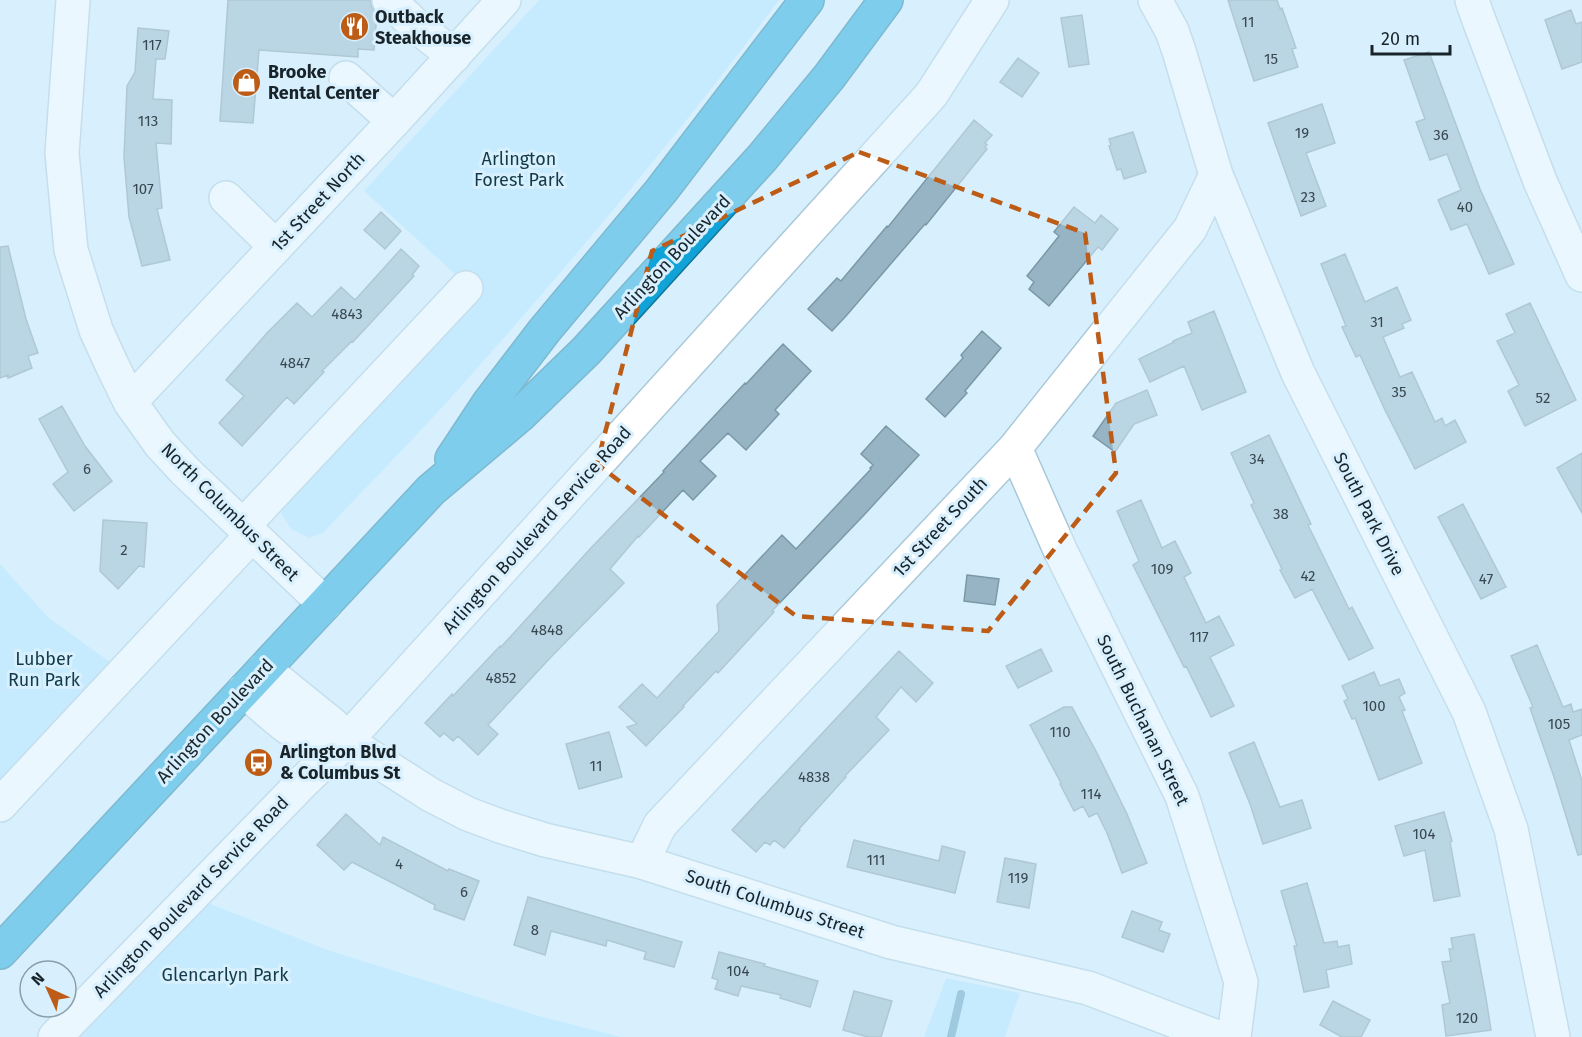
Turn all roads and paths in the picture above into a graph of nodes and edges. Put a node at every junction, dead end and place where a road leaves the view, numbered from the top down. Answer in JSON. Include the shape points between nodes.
{"nodes":[{"id":1,"x":73,"y":0,"type":"edge"},
{"id":2,"x":390,"y":0,"type":"edge"},
{"id":3,"x":504,"y":0,"type":"edge"},
{"id":4,"x":807,"y":0,"type":"edge"},
{"id":5,"x":886,"y":0,"type":"edge"},
{"id":6,"x":992,"y":0,"type":"edge"},
{"id":7,"x":1155,"y":0,"type":"edge"},
{"id":8,"x":1472,"y":0,"type":"edge"},
{"id":9,"x":454,"y":56,"type":"junction"},
{"id":10,"x":345,"y":78,"type":"dead end"},
{"id":11,"x":394,"y":121,"type":"junction"},
{"id":12,"x":1216,"y":175,"type":"junction"},
{"id":13,"x":226,"y":198,"type":"dead end"},
{"id":14,"x":276,"y":247,"type":"junction"},
{"id":15,"x":1582,"y":275,"type":"edge"},
{"id":16,"x":466,"y":288,"type":"dead end"},
{"id":17,"x":130,"y":402,"type":"junction"},
{"id":18,"x":1015,"y":448,"type":"junction"},
{"id":19,"x":431,"y":490,"type":"junction"},
{"id":20,"x":247,"y":530,"type":"junction"},
{"id":21,"x":325,"y":604,"type":"junction"},
{"id":22,"x":254,"y":680,"type":"junction"},
{"id":23,"x":346,"y":741,"type":"junction"},
{"id":24,"x":0,"y":805,"type":"edge"},
{"id":25,"x":642,"y":862,"type":"junction"},
{"id":26,"x":0,"y":952,"type":"edge"},
{"id":27,"x":55,"y":1037,"type":"edge"},
{"id":28,"x":1217,"y":1037,"type":"edge"},
{"id":29,"x":1234,"y":1037,"type":"edge"},
{"id":30,"x":1553,"y":1037,"type":"edge"}],
"edges":[{"from":1,"to":17,"type":"street","name":"North Columbus Street","via":[[62,153],[71,250],[96,330]]},
{"from":2,"to":9,"type":"street"},
{"from":3,"to":9,"type":"street","name":"1st Street North"},
{"from":4,"to":19,"type":"highway","name":"Arlington Boulevard","via":[[661,190],[544,331],[489,403]]},
{"from":5,"to":19,"type":"highway","name":"Arlington Boulevard","via":[[762,158],[586,351],[520,415]]},
{"from":6,"to":23,"type":"street","name":"Arlington Boulevard Service Road","via":[[931,95]]},
{"from":7,"to":12,"type":"street","name":"South Park Drive","via":[[1179,51]]},
{"from":8,"to":15,"type":"street","via":[[1540,181]]},
{"from":9,"to":11,"type":"street","name":"1st Street North"},
{"from":10,"to":11,"type":"street"},
{"from":11,"to":14,"type":"street","name":"1st Street North"},
{"from":12,"to":18,"type":"street","name":"1st Street South","via":[[1190,229]]},
{"from":12,"to":30,"type":"street","name":"South Park Drive","via":[[1298,373],[1469,712],[1511,829]]},
{"from":13,"to":14,"type":"street"},
{"from":14,"to":17,"type":"street","name":"1st Street North"},
{"from":16,"to":20,"type":"street"},
{"from":17,"to":20,"type":"street","name":"North Columbus Street","via":[[179,465]]},
{"from":18,"to":25,"type":"street","name":"1st Street South","via":[[660,825]]},
{"from":18,"to":29,"type":"street","name":"South Buchanan Street","via":[[1061,552],[1182,796],[1241,982]]},
{"from":19,"to":21,"type":"highway","name":"Arlington Boulevard"},
{"from":20,"to":21,"type":"street","name":"North Columbus Street"},
{"from":20,"to":24,"type":"street"},
{"from":21,"to":22,"type":"highway","name":"Arlington Boulevard"},
{"from":22,"to":23,"type":"street","name":"South Columbus Street","via":[[332,724]]},
{"from":22,"to":26,"type":"highway","name":"Arlington Boulevard"},
{"from":23,"to":25,"type":"street","name":"South Columbus Street","via":[[468,814],[545,840]]},
{"from":23,"to":27,"type":"street","name":"Arlington Boulevard Service Road"},
{"from":25,"to":28,"type":"street","name":"South Columbus Street","via":[[891,942],[1088,988]]}]}
